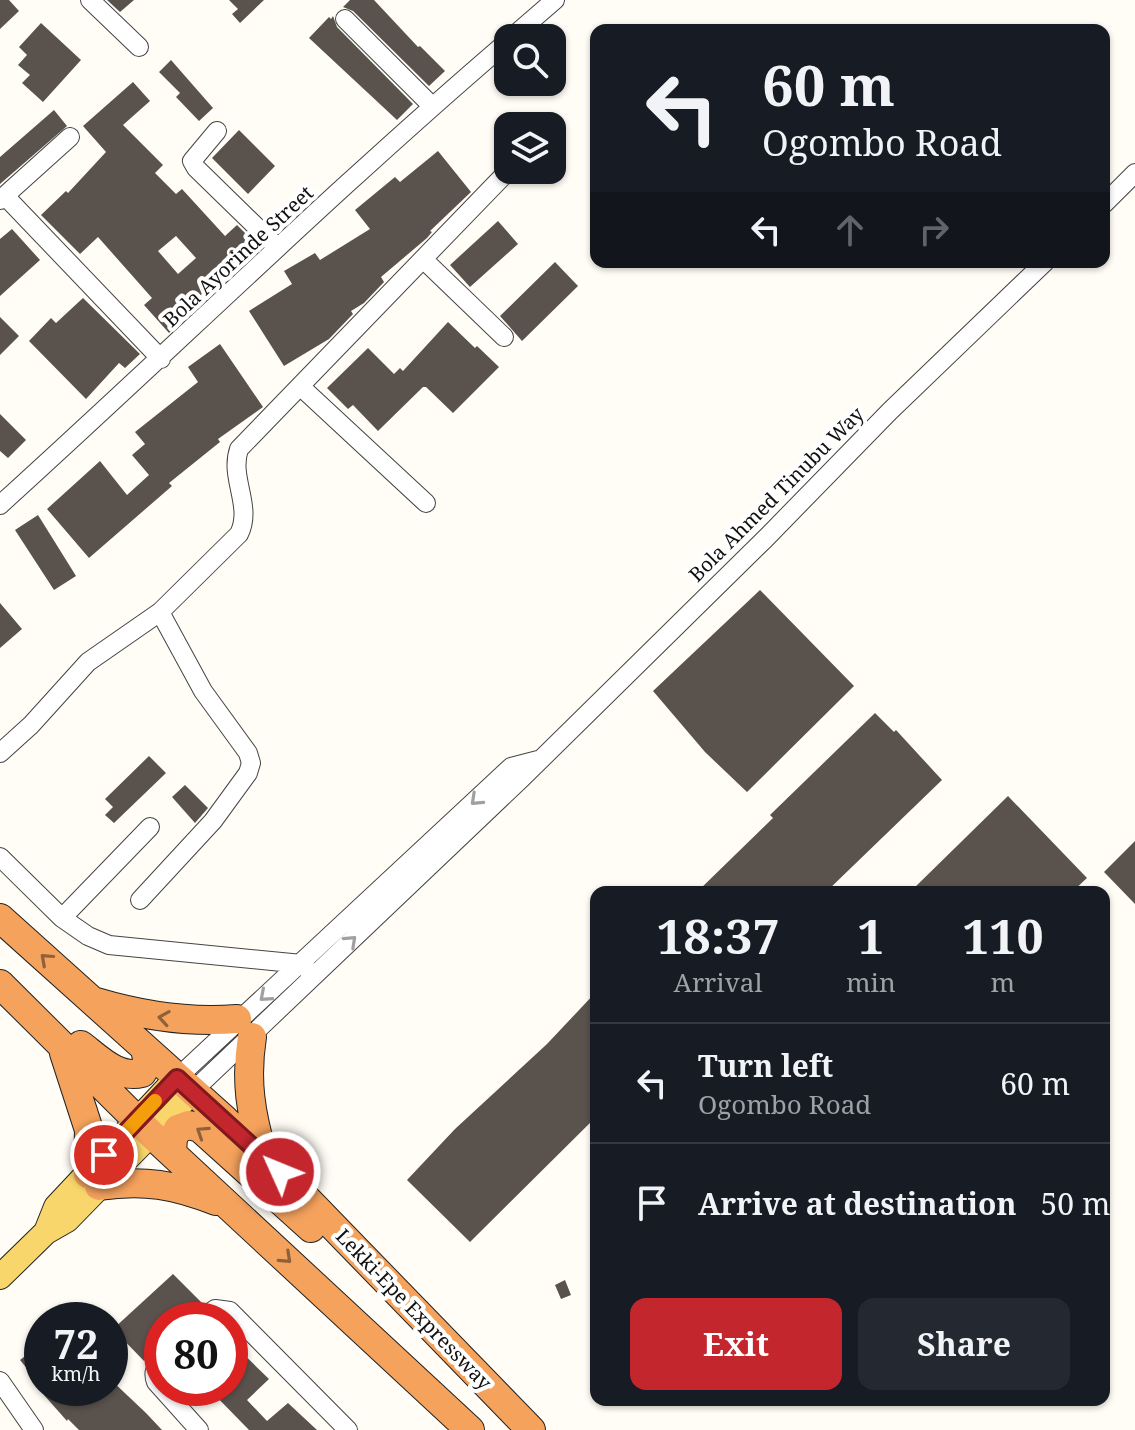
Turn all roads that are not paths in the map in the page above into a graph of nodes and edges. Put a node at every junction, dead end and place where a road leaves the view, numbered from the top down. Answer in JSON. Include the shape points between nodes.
{"nodes":[{"id":1,"x":90,"y":0,"type":"edge"},
{"id":2,"x":555,"y":0,"type":"edge"},
{"id":3,"x":345,"y":19,"type":"dead end"},
{"id":4,"x":527,"y":24,"type":"edge"},
{"id":5,"x":139,"y":47,"type":"dead end"},
{"id":6,"x":494,"y":53,"type":"edge"},
{"id":7,"x":432,"y":106,"type":"junction"},
{"id":8,"x":217,"y":131,"type":"dead end"},
{"id":9,"x":70,"y":137,"type":"dead end"},
{"id":10,"x":1135,"y":173,"type":"edge"},
{"id":11,"x":495,"y":184,"type":"edge"},
{"id":12,"x":2,"y":198,"type":"edge"},
{"id":13,"x":1110,"y":198,"type":"edge"},
{"id":14,"x":277,"y":247,"type":"junction"},
{"id":15,"x":423,"y":259,"type":"junction"},
{"id":16,"x":1039,"y":268,"type":"edge"},
{"id":17,"x":504,"y":337,"type":"dead end"},
{"id":18,"x":161,"y":359,"type":"junction"},
{"id":19,"x":301,"y":387,"type":"junction"},
{"id":20,"x":426,"y":503,"type":"dead end"},
{"id":21,"x":0,"y":505,"type":"edge"},
{"id":22,"x":160,"y":612,"type":"junction"},
{"id":23,"x":0,"y":753,"type":"edge"},
{"id":24,"x":150,"y":827,"type":"dead end"},
{"id":25,"x":0,"y":857,"type":"edge"},
{"id":26,"x":140,"y":900,"type":"dead end"},
{"id":27,"x":0,"y":918,"type":"edge"},
{"id":28,"x":62,"y":918,"type":"junction"},
{"id":29,"x":0,"y":967,"type":"edge"},
{"id":30,"x":308,"y":970,"type":"junction"},
{"id":31,"x":0,"y":984,"type":"edge"},
{"id":32,"x":91,"y":1001,"type":"junction"},
{"id":33,"x":245,"y":1028,"type":"junction"},
{"id":34,"x":63,"y":1048,"type":"junction"},
{"id":35,"x":145,"y":1049,"type":"junction"},
{"id":36,"x":185,"y":1084,"type":"junction"},
{"id":37,"x":144,"y":1127,"type":"junction"},
{"id":38,"x":172,"y":1152,"type":"junction"},
{"id":39,"x":263,"y":1157,"type":"junction"},
{"id":40,"x":94,"y":1180,"type":"junction"},
{"id":41,"x":228,"y":1206,"type":"junction"},
{"id":42,"x":1,"y":1273,"type":"edge"},
{"id":43,"x":413,"y":1306,"type":"junction"},
{"id":44,"x":248,"y":1329,"type":"edge"},
{"id":45,"x":0,"y":1381,"type":"edge"},
{"id":46,"x":178,"y":1406,"type":"edge"},
{"id":47,"x":34,"y":1430,"type":"edge"},
{"id":48,"x":199,"y":1430,"type":"edge"},
{"id":49,"x":348,"y":1430,"type":"edge"},
{"id":50,"x":470,"y":1430,"type":"edge"},
{"id":51,"x":531,"y":1430,"type":"edge"}],
"edges":[{"from":1,"to":5,"type":"street"},
{"from":2,"to":4,"type":"street","name":"Bola Ayorinde Street"},
{"from":3,"to":7,"type":"street"},
{"from":6,"to":7,"type":"street","name":"Bola Ayorinde Street"},
{"from":7,"to":14,"type":"street","name":"Bola Ayorinde Street"},
{"from":8,"to":14,"type":"street","via":[[192,161]]},
{"from":9,"to":12,"type":"street"},
{"from":10,"to":13,"type":"street"},
{"from":11,"to":15,"type":"street"},
{"from":12,"to":18,"type":"street"},
{"from":14,"to":18,"type":"street","name":"Bola Ayorinde Street"},
{"from":15,"to":17,"type":"street"},
{"from":15,"to":19,"type":"street"},
{"from":16,"to":30,"type":"street","name":"Bola Ahmed Tinubu Way","via":[[540,760],[511,767]]},
{"from":18,"to":21,"type":"street","name":"Bola Ayorinde Street"},
{"from":19,"to":20,"type":"street"},
{"from":19,"to":22,"type":"street","via":[[239,449],[234,464],[246,517],[239,534]]},
{"from":22,"to":23,"type":"street","via":[[88,662]]},
{"from":22,"to":26,"type":"street","via":[[251,763],[213,821]]},
{"from":24,"to":28,"type":"street"},
{"from":25,"to":28,"type":"street"},
{"from":32,"to":27,"type":"highway","one_way":true},
{"from":28,"to":30,"type":"street","via":[[109,945]]},
{"from":29,"to":35,"type":"highway","via":[[71,1037],[118,1071],[142,1073],[148,1063]]},
{"from":30,"to":33,"type":"street"},
{"from":31,"to":34,"type":"highway"},
{"from":33,"to":32,"type":"highway","one_way":true},
{"from":32,"to":35,"type":"highway","name":"Lekki-Epe Expressway"},
{"from":33,"to":36,"type":"street"},
{"from":33,"to":39,"type":"highway","via":[[249,1099]]},
{"from":34,"to":37,"type":"highway"},
{"from":34,"to":40,"type":"highway","via":[[89,1130]]},
{"from":35,"to":36,"type":"highway","name":"Lekki-Epe Expressway"},
{"from":36,"to":37,"type":"main road"},
{"from":36,"to":39,"type":"highway","name":"Lekki-Epe Expressway"},
{"from":37,"to":38,"type":"highway"},
{"from":37,"to":40,"type":"main road"},
{"from":38,"to":41,"type":"highway"},
{"from":43,"to":38,"type":"highway","one_way":true,"via":[[332,1248],[200,1128],[178,1129]]},
{"from":39,"to":43,"type":"highway","name":"Lekki-Epe Expressway"},
{"from":40,"to":41,"type":"highway","via":[[159,1183]]},
{"from":40,"to":42,"type":"main road","via":[[56,1207],[46,1232]]},
{"from":41,"to":50,"type":"highway","one_way":true},
{"from":43,"to":51,"type":"highway","name":"Lekki-Epe Expressway"},
{"from":44,"to":49,"type":"street"},
{"from":45,"to":47,"type":"street"},
{"from":46,"to":48,"type":"street"}]}
